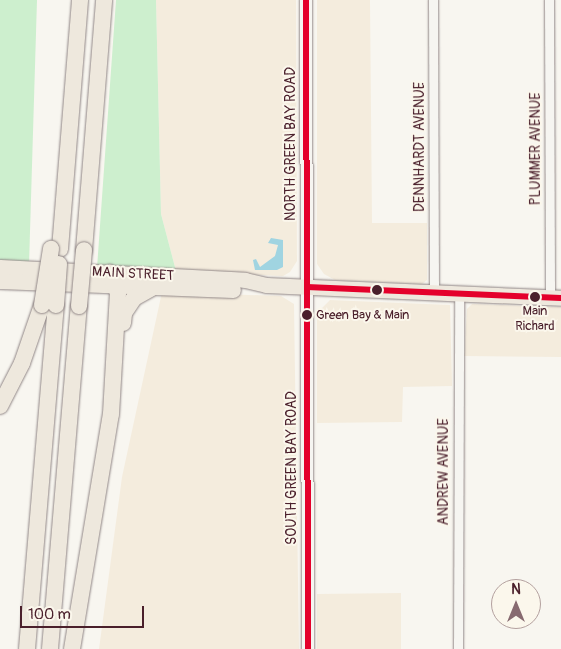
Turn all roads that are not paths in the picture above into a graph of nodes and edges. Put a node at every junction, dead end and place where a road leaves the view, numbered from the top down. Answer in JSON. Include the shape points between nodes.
{"nodes":[{"id":1,"x":80,"y":0,"type":"edge"},
{"id":2,"x":104,"y":0,"type":"edge"},
{"id":3,"x":306,"y":0,"type":"edge"},
{"id":4,"x":433,"y":0,"type":"edge"},
{"id":5,"x":549,"y":0,"type":"edge"},
{"id":6,"x":0,"y":268,"type":"edge"},
{"id":7,"x":114,"y":279,"type":"junction"},
{"id":8,"x":0,"y":281,"type":"edge"},
{"id":9,"x":266,"y":285,"type":"junction"},
{"id":10,"x":154,"y":287,"type":"junction"},
{"id":11,"x":307,"y":287,"type":"junction"},
{"id":12,"x":434,"y":293,"type":"junction"},
{"id":13,"x":459,"y":294,"type":"junction"},
{"id":14,"x":555,"y":298,"type":"edge"},
{"id":15,"x":49,"y":305,"type":"junction"},
{"id":16,"x":0,"y":406,"type":"edge"},
{"id":17,"x":111,"y":414,"type":"junction"},
{"id":18,"x":27,"y":649,"type":"edge"},
{"id":19,"x":50,"y":649,"type":"edge"},
{"id":20,"x":72,"y":649,"type":"edge"},
{"id":21,"x":308,"y":649,"type":"edge"},
{"id":22,"x":458,"y":649,"type":"edge"}],
"edges":[{"from":1,"to":15,"type":"highway","bridge":true,"via":[[73,103]]},
{"from":2,"to":19,"type":"highway","bridge":true},
{"from":3,"to":11,"type":"main road","name":"NORTH GREEN BAY ROAD"},
{"from":4,"to":12,"type":"street","name":"DENNHARDT AVENUE"},
{"from":5,"to":14,"type":"street","name":"PLUMMER AVENUE"},
{"from":6,"to":7,"type":"main road","name":"MAIN STREET"},
{"from":7,"to":8,"type":"main road","name":"MAIN STREET"},
{"from":7,"to":9,"type":"main road","name":"MAIN STREET","via":[[245,280]]},
{"from":7,"to":10,"type":"main road","name":"MAIN STREET"},
{"from":7,"to":17,"type":"highway"},
{"from":9,"to":10,"type":"main road","name":"MAIN STREET","via":[[245,290]]},
{"from":9,"to":11,"type":"main road","name":"MAIN STREET"},
{"from":10,"to":17,"type":"highway","via":[[134,298],[124,313],[117,401]]},
{"from":11,"to":12,"type":"main road","name":"MAIN STREET"},
{"from":11,"to":21,"type":"main road","name":"SOUTH GREEN BAY ROAD"},
{"from":12,"to":13,"type":"main road","name":"MAIN STREET"},
{"from":13,"to":14,"type":"main road","name":"MAIN STREET"},
{"from":13,"to":22,"type":"street","name":"ANDREW AVENUE"},
{"from":15,"to":16,"type":"highway"},
{"from":15,"to":18,"type":"highway"},
{"from":17,"to":20,"type":"highway"}]}
